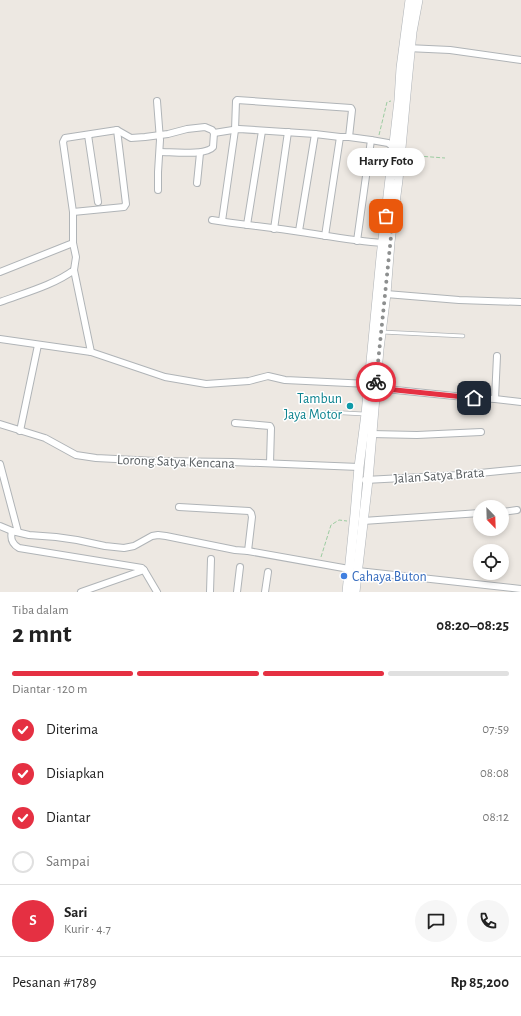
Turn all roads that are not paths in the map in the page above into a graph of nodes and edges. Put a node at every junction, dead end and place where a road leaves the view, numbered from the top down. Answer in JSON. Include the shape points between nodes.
{"nodes":[{"id":1,"x":410,"y":0,"type":"edge"},
{"id":2,"x":418,"y":0,"type":"edge"},
{"id":3,"x":409,"y":31,"type":"junction"},
{"id":4,"x":407,"y":48,"type":"junction"},
{"id":5,"x":521,"y":60,"type":"edge"},
{"id":6,"x":157,"y":101,"type":"dead end"},
{"id":7,"x":117,"y":130,"type":"junction"},
{"id":8,"x":235,"y":130,"type":"junction"},
{"id":9,"x":262,"y":131,"type":"junction"},
{"id":10,"x":214,"y":132,"type":"junction"},
{"id":11,"x":288,"y":132,"type":"junction"},
{"id":12,"x":160,"y":134,"type":"junction"},
{"id":13,"x":315,"y":134,"type":"junction"},
{"id":14,"x":88,"y":135,"type":"junction"},
{"id":15,"x":340,"y":137,"type":"junction"},
{"id":16,"x":349,"y":137,"type":"junction"},
{"id":17,"x":374,"y":141,"type":"junction"},
{"id":18,"x":394,"y":148,"type":"junction"},
{"id":19,"x":160,"y":152,"type":"junction"},
{"id":20,"x":200,"y":153,"type":"junction"},
{"id":21,"x":197,"y":183,"type":"dead end"},
{"id":22,"x":158,"y":190,"type":"dead end"},
{"id":23,"x":98,"y":202,"type":"dead end"},
{"id":24,"x":73,"y":212,"type":"junction"},
{"id":25,"x":389,"y":216,"type":"junction"},
{"id":26,"x":212,"y":220,"type":"dead end"},
{"id":27,"x":222,"y":222,"type":"junction"},
{"id":28,"x":247,"y":225,"type":"junction"},
{"id":29,"x":274,"y":229,"type":"junction"},
{"id":30,"x":299,"y":231,"type":"junction"},
{"id":31,"x":326,"y":236,"type":"junction"},
{"id":32,"x":358,"y":241,"type":"junction"},
{"id":33,"x":73,"y":243,"type":"junction"},
{"id":34,"x":383,"y":243,"type":"junction"},
{"id":35,"x":74,"y":270,"type":"junction"},
{"id":36,"x":0,"y":272,"type":"edge"},
{"id":37,"x":386,"y":294,"type":"junction"},
{"id":38,"x":0,"y":302,"type":"edge"},
{"id":39,"x":521,"y":302,"type":"edge"},
{"id":40,"x":382,"y":332,"type":"junction"},
{"id":41,"x":463,"y":336,"type":"dead end"},
{"id":42,"x":0,"y":339,"type":"edge"},
{"id":43,"x":38,"y":345,"type":"junction"},
{"id":44,"x":91,"y":352,"type":"junction"},
{"id":45,"x":497,"y":356,"type":"dead end"},
{"id":46,"x":372,"y":386,"type":"junction"},
{"id":47,"x":495,"y":399,"type":"junction"},
{"id":48,"x":521,"y":402,"type":"edge"},
{"id":49,"x":327,"y":412,"type":"dead end"},
{"id":50,"x":366,"y":414,"type":"junction"},
{"id":51,"x":235,"y":423,"type":"dead end"},
{"id":52,"x":0,"y":424,"type":"edge"},
{"id":53,"x":20,"y":431,"type":"junction"},
{"id":54,"x":481,"y":432,"type":"dead end"},
{"id":55,"x":371,"y":434,"type":"junction"},
{"id":56,"x":270,"y":463,"type":"junction"},
{"id":57,"x":0,"y":464,"type":"edge"},
{"id":58,"x":358,"y":466,"type":"junction"},
{"id":59,"x":521,"y":469,"type":"edge"},
{"id":60,"x":368,"y":480,"type":"junction"},
{"id":61,"x":357,"y":481,"type":"junction"},
{"id":62,"x":178,"y":507,"type":"dead end"},
{"id":63,"x":517,"y":510,"type":"dead end"},
{"id":64,"x":509,"y":511,"type":"edge"},
{"id":65,"x":473,"y":513,"type":"edge"},
{"id":66,"x":363,"y":521,"type":"junction"},
{"id":67,"x":0,"y":526,"type":"edge"},
{"id":68,"x":15,"y":531,"type":"junction"},
{"id":69,"x":248,"y":551,"type":"junction"},
{"id":70,"x":211,"y":559,"type":"dead end"},
{"id":71,"x":240,"y":567,"type":"dead end"},
{"id":72,"x":144,"y":570,"type":"junction"},
{"id":73,"x":358,"y":571,"type":"junction"},
{"id":74,"x":268,"y":572,"type":"dead end"},
{"id":75,"x":521,"y":589,"type":"edge"},
{"id":76,"x":504,"y":590,"type":"edge"},
{"id":77,"x":81,"y":592,"type":"edge"},
{"id":78,"x":156,"y":592,"type":"edge"},
{"id":79,"x":210,"y":592,"type":"edge"},
{"id":80,"x":237,"y":592,"type":"edge"},
{"id":81,"x":265,"y":592,"type":"edge"},
{"id":82,"x":347,"y":592,"type":"edge"},
{"id":83,"x":355,"y":592,"type":"edge"}],
"edges":[{"from":1,"to":3,"type":"main road"},
{"from":2,"to":3,"type":"main road"},
{"from":3,"to":4,"type":"main road"},
{"from":4,"to":5,"type":"street","via":[[450,50]]},
{"from":4,"to":18,"type":"main road"},
{"from":4,"to":25,"type":"main road","via":[[398,180]]},
{"from":6,"to":12,"type":"street"},
{"from":7,"to":12,"type":"street","via":[[131,138]]},
{"from":7,"to":14,"type":"street"},
{"from":7,"to":24,"type":"street","via":[[126,204],[124,207]]},
{"from":8,"to":9,"type":"street"},
{"from":8,"to":10,"type":"street"},
{"from":8,"to":16,"type":"street","via":[[236,101],[239,100],[351,108]]},
{"from":8,"to":27,"type":"street"},
{"from":9,"to":11,"type":"street"},
{"from":9,"to":28,"type":"street"},
{"from":10,"to":12,"type":"street","via":[[205,127],[197,127]]},
{"from":10,"to":20,"type":"street","via":[[212,148]]},
{"from":11,"to":13,"type":"street"},
{"from":11,"to":29,"type":"street"},
{"from":12,"to":19,"type":"street"},
{"from":13,"to":15,"type":"street"},
{"from":13,"to":30,"type":"street"},
{"from":14,"to":23,"type":"street"},
{"from":14,"to":24,"type":"street","via":[[65,138],[63,142]]},
{"from":15,"to":16,"type":"street"},
{"from":15,"to":31,"type":"street"},
{"from":16,"to":17,"type":"street"},
{"from":17,"to":18,"type":"street","via":[[388,143]]},
{"from":17,"to":32,"type":"street"},
{"from":18,"to":25,"type":"main road"},
{"from":19,"to":20,"type":"street"},
{"from":19,"to":22,"type":"street"},
{"from":20,"to":21,"type":"street"},
{"from":24,"to":33,"type":"street"},
{"from":25,"to":34,"type":"main road"},
{"from":25,"to":37,"type":"main road"},
{"from":26,"to":27,"type":"street"},
{"from":27,"to":28,"type":"street"},
{"from":28,"to":29,"type":"street"},
{"from":29,"to":30,"type":"street"},
{"from":30,"to":31,"type":"street"},
{"from":31,"to":32,"type":"street"},
{"from":32,"to":34,"type":"street"},
{"from":33,"to":35,"type":"street","via":[[76,257]]},
{"from":33,"to":36,"type":"street"},
{"from":34,"to":46,"type":"main road","via":[[373,338]]},
{"from":35,"to":38,"type":"street","via":[[54,282]]},
{"from":35,"to":44,"type":"street"},
{"from":37,"to":39,"type":"street"},
{"from":37,"to":40,"type":"main road"},
{"from":40,"to":41,"type":"lane"},
{"from":40,"to":46,"type":"main road"},
{"from":42,"to":43,"type":"street"},
{"from":43,"to":44,"type":"street"},
{"from":43,"to":53,"type":"street"},
{"from":44,"to":46,"type":"street","via":[[165,377],[206,384],[249,381],[268,376],[285,380]]},
{"from":45,"to":47,"type":"street"},
{"from":46,"to":47,"type":"street"},
{"from":46,"to":50,"type":"main road"},
{"from":46,"to":55,"type":"main road"},
{"from":47,"to":48,"type":"street"},
{"from":49,"to":50,"type":"lane"},
{"from":50,"to":58,"type":"main road"},
{"from":51,"to":56,"type":"street","via":[[270,426]]},
{"from":52,"to":53,"type":"street","name":"Lorong Satya Kencana"},
{"from":53,"to":56,"type":"street","name":"Lorong Satya Kencana","via":[[46,438],[76,455],[96,458]]},
{"from":54,"to":55,"type":"street","via":[[417,436]]},
{"from":55,"to":60,"type":"main road"},
{"from":56,"to":58,"type":"street","name":"Lorong Satya Kencana"},
{"from":57,"to":68,"type":"street"},
{"from":58,"to":61,"type":"main road"},
{"from":59,"to":60,"type":"street","name":"Jalan Satya Brata"},
{"from":60,"to":61,"type":"street","name":"Jalan Satya Brata"},
{"from":60,"to":66,"type":"main road"},
{"from":61,"to":73,"type":"main road"},
{"from":62,"to":69,"type":"street","via":[[249,511],[252,517]]},
{"from":63,"to":64,"type":"street"},
{"from":65,"to":66,"type":"street"},
{"from":66,"to":73,"type":"main road"},
{"from":67,"to":68,"type":"street"},
{"from":68,"to":69,"type":"street","via":[[124,548],[158,535]]},
{"from":68,"to":72,"type":"street","via":[[11,537],[15,546],[19,548]]},
{"from":69,"to":73,"type":"street"},
{"from":70,"to":79,"type":"street"},
{"from":71,"to":80,"type":"street"},
{"from":72,"to":77,"type":"street"},
{"from":72,"to":78,"type":"street"},
{"from":73,"to":76,"type":"street"},
{"from":73,"to":82,"type":"main road"},
{"from":73,"to":83,"type":"main road"},
{"from":74,"to":81,"type":"street"},
{"from":75,"to":76,"type":"street"}]}
